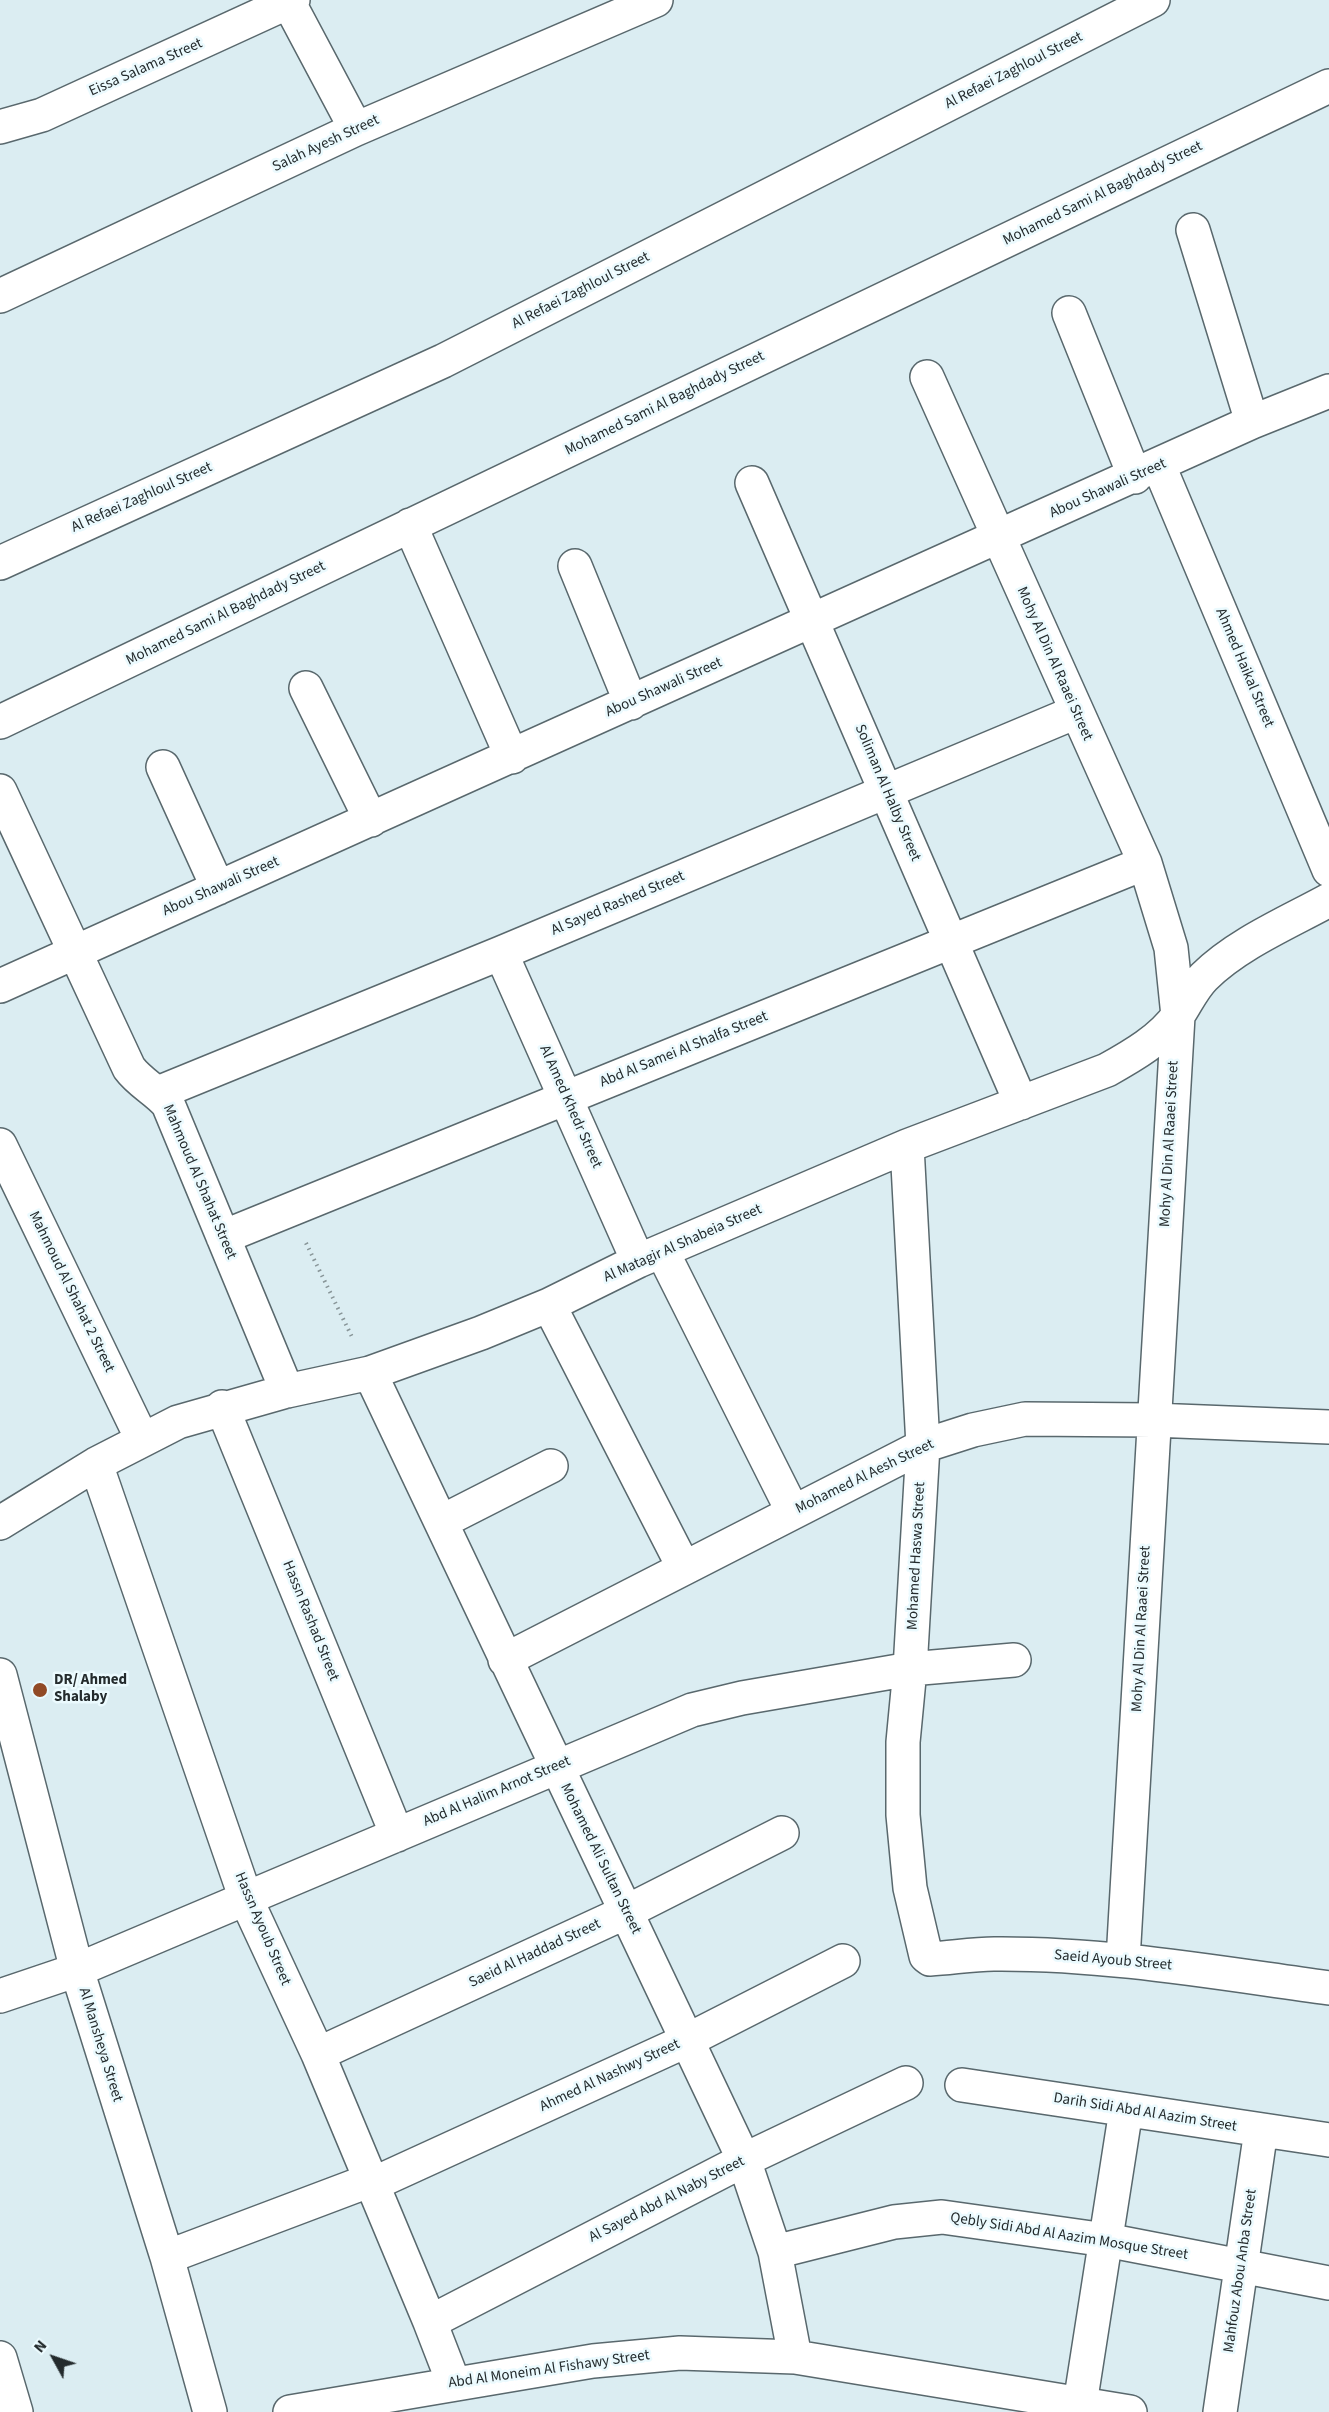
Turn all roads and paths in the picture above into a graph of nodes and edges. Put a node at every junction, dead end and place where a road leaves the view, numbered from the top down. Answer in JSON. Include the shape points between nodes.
{"nodes":[{"id":1,"x":656,"y":0,"type":"edge"},
{"id":2,"x":1153,"y":0,"type":"edge"},
{"id":3,"x":291,"y":1,"type":"edge"},
{"id":4,"x":1329,"y":86,"type":"edge"},
{"id":5,"x":0,"y":127,"type":"edge"},
{"id":6,"x":356,"y":129,"type":"junction"},
{"id":7,"x":1193,"y":230,"type":"dead end"},
{"id":8,"x":0,"y":296,"type":"edge"},
{"id":9,"x":1070,"y":313,"type":"dead end"},
{"id":10,"x":927,"y":378,"type":"dead end"},
{"id":11,"x":1329,"y":391,"type":"edge"},
{"id":12,"x":1252,"y":422,"type":"junction"},
{"id":13,"x":1147,"y":471,"type":"junction"},
{"id":14,"x":752,"y":483,"type":"dead end"},
{"id":15,"x":410,"y":525,"type":"junction"},
{"id":16,"x":998,"y":539,"type":"junction"},
{"id":17,"x":0,"y":563,"type":"edge"},
{"id":18,"x":575,"y":566,"type":"dead end"},
{"id":19,"x":813,"y":622,"type":"junction"},
{"id":20,"x":306,"y":688,"type":"dead end"},
{"id":21,"x":632,"y":703,"type":"junction"},
{"id":22,"x":1076,"y":712,"type":"junction"},
{"id":23,"x":0,"y":722,"type":"edge"},
{"id":24,"x":512,"y":757,"type":"junction"},
{"id":25,"x":163,"y":767,"type":"dead end"},
{"id":26,"x":0,"y":791,"type":"edge"},
{"id":27,"x":886,"y":791,"type":"junction"},
{"id":28,"x":371,"y":820,"type":"junction"},
{"id":29,"x":1145,"y":862,"type":"junction"},
{"id":30,"x":1329,"y":870,"type":"edge"},
{"id":31,"x":218,"y":888,"type":"junction"},
{"id":32,"x":1329,"y":900,"type":"edge"},
{"id":33,"x":951,"y":941,"type":"junction"},
{"id":34,"x":74,"y":953,"type":"junction"},
{"id":35,"x":501,"y":953,"type":"junction"},
{"id":36,"x":0,"y":986,"type":"edge"},
{"id":37,"x":1178,"y":1016,"type":"junction"},
{"id":38,"x":158,"y":1093,"type":"junction"},
{"id":39,"x":566,"y":1098,"type":"junction"},
{"id":40,"x":1021,"y":1103,"type":"junction"},
{"id":41,"x":0,"y":1145,"type":"edge"},
{"id":42,"x":907,"y":1146,"type":"junction"},
{"id":43,"x":289,"y":1210,"type":"junction"},
{"id":44,"x":223,"y":1237,"type":"junction"},
{"id":45,"x":650,"y":1256,"type":"junction"},
{"id":46,"x":549,"y":1305,"type":"junction"},
{"id":47,"x":370,"y":1373,"type":"junction"},
{"id":48,"x":287,"y":1390,"type":"junction"},
{"id":49,"x":222,"y":1407,"type":"junction"},
{"id":50,"x":1154,"y":1420,"type":"junction"},
{"id":51,"x":1329,"y":1427,"type":"edge"},
{"id":52,"x":142,"y":1439,"type":"junction"},
{"id":53,"x":923,"y":1446,"type":"junction"},
{"id":54,"x":96,"y":1464,"type":"junction"},
{"id":55,"x":551,"y":1466,"type":"dead end"},
{"id":56,"x":793,"y":1512,"type":"junction"},
{"id":57,"x":441,"y":1522,"type":"junction"},
{"id":58,"x":0,"y":1523,"type":"edge"},
{"id":59,"x":684,"y":1568,"type":"junction"},
{"id":60,"x":505,"y":1660,"type":"junction"},
{"id":61,"x":1014,"y":1660,"type":"dead end"},
{"id":62,"x":910,"y":1669,"type":"junction"},
{"id":63,"x":0,"y":1675,"type":"edge"},
{"id":64,"x":556,"y":1767,"type":"junction"},
{"id":65,"x":782,"y":1833,"type":"dead end"},
{"id":66,"x":397,"y":1835,"type":"junction"},
{"id":67,"x":246,"y":1899,"type":"junction"},
{"id":68,"x":626,"y":1912,"type":"junction"},
{"id":69,"x":918,"y":1929,"type":"joint"},
{"id":70,"x":1123,"y":1960,"type":"junction"},
{"id":71,"x":843,"y":1961,"type":"dead end"},
{"id":72,"x":77,"y":1970,"type":"junction"},
{"id":73,"x":1329,"y":1988,"type":"edge"},
{"id":74,"x":0,"y":1996,"type":"edge"},
{"id":75,"x":688,"y":2040,"type":"junction"},
{"id":76,"x":318,"y":2054,"type":"junction"},
{"id":77,"x":906,"y":2083,"type":"dead end"},
{"id":78,"x":962,"y":2085,"type":"dead end"},
{"id":79,"x":1126,"y":2110,"type":"junction"},
{"id":80,"x":1261,"y":2130,"type":"junction"},
{"id":81,"x":1329,"y":2140,"type":"edge"},
{"id":82,"x":744,"y":2160,"type":"junction"},
{"id":83,"x":372,"y":2182,"type":"junction"},
{"id":84,"x":1106,"y":2240,"type":"junction"},
{"id":85,"x":775,"y":2252,"type":"junction"},
{"id":86,"x":167,"y":2257,"type":"junction"},
{"id":87,"x":1241,"y":2266,"type":"junction"},
{"id":88,"x":1329,"y":2283,"type":"edge"},
{"id":89,"x":430,"y":2322,"type":"junction"},
{"id":90,"x":795,"y":2357,"type":"junction"},
{"id":91,"x":1,"y":2363,"type":"edge"},
{"id":92,"x":454,"y":2384,"type":"junction"},
{"id":93,"x":1080,"y":2404,"type":"junction"},
{"id":94,"x":1038,"y":2405,"type":"edge"},
{"id":95,"x":16,"y":2412,"type":"edge"},
{"id":96,"x":210,"y":2412,"type":"edge"},
{"id":97,"x":290,"y":2412,"type":"edge"},
{"id":98,"x":1130,"y":2412,"type":"edge"},
{"id":99,"x":1220,"y":2412,"type":"edge"}],
"edges":[{"from":1,"to":6,"type":"street","name":"Salah Ayesh Street"},
{"from":2,"to":17,"type":"street","name":"Al Refaei Zaghloul Street","via":[[443,361]]},
{"from":3,"to":5,"type":"street","name":"Eissa Salama Street","via":[[42,115]]},
{"from":3,"to":6,"type":"street"},
{"from":4,"to":15,"type":"street","name":"Mohamed Sami Al Baghdady Street"},
{"from":6,"to":8,"type":"street","name":"Salah Ayesh Street"},
{"from":7,"to":12,"type":"street"},
{"from":9,"to":13,"type":"street","name":"Ahmed Haikal Street"},
{"from":10,"to":16,"type":"street","name":"Mohy Al Din Al Raaei Street"},
{"from":11,"to":12,"type":"street","name":"Abou Shawali Street"},
{"from":12,"to":13,"type":"street","name":"Abou Shawali Street"},
{"from":13,"to":16,"type":"street","name":"Abou Shawali Street"},
{"from":13,"to":30,"type":"street","name":"Ahmed Haikal Street"},
{"from":14,"to":19,"type":"street","name":"Soliman Al Halby Street"},
{"from":15,"to":23,"type":"street","name":"Mohamed Sami Al Baghdady Street"},
{"from":15,"to":24,"type":"street"},
{"from":16,"to":19,"type":"street","name":"Abou Shawali Street"},
{"from":16,"to":22,"type":"street","name":"Mohy Al Din Al Raaei Street"},
{"from":18,"to":21,"type":"street"},
{"from":19,"to":21,"type":"street","name":"Abou Shawali Street"},
{"from":19,"to":27,"type":"street","name":"Soliman Al Halby Street"},
{"from":20,"to":28,"type":"street"},
{"from":21,"to":24,"type":"street","name":"Abou Shawali Street"},
{"from":22,"to":27,"type":"street","name":"Al Sayed Rashed Street"},
{"from":22,"to":29,"type":"street","name":"Mohy Al Din Al Raaei Street"},
{"from":24,"to":28,"type":"street","name":"Abou Shawali Street"},
{"from":25,"to":31,"type":"street"},
{"from":26,"to":34,"type":"street","name":"Mahmoud Al Shahat Street"},
{"from":27,"to":33,"type":"street","name":"Soliman Al Halby Street"},
{"from":27,"to":35,"type":"street","name":"Al Sayed Rashed Street"},
{"from":28,"to":31,"type":"street","name":"Abou Shawali Street"},
{"from":29,"to":33,"type":"street","name":"Abd Al Samei Al Shalfa Street"},
{"from":29,"to":37,"type":"street","name":"Mohy Al Din Al Raaei Street","via":[[1171,948]]},
{"from":31,"to":34,"type":"street","name":"Abou Shawali Street"},
{"from":32,"to":37,"type":"street","name":"Al Matagir Al Shabeia Street","via":[[1221,962],[1189,995]]},
{"from":33,"to":39,"type":"street","name":"Abd Al Samei Al Shalfa Street"},
{"from":33,"to":40,"type":"street","name":"Soliman Al Halby Street"},
{"from":34,"to":36,"type":"street","name":"Abou Shawali Street"},
{"from":34,"to":38,"type":"street","name":"Mahmoud Al Shahat Street","via":[[129,1068],[136,1078]]},
{"from":35,"to":38,"type":"street","name":"Al Sayed Rashed Street"},
{"from":35,"to":39,"type":"street","name":"Al Amed Khedr Street"},
{"from":37,"to":40,"type":"street","name":"Al Matagir Al Shabeia Street","via":[[1133,1056]]},
{"from":37,"to":50,"type":"street","name":"Mohy Al Din Al Raaei Street"},
{"from":38,"to":44,"type":"street","name":"Mahmoud Al Shahat Street","via":[[168,1104]]},
{"from":39,"to":43,"type":"street","name":"Abd Al Samei Al Shalfa Street"},
{"from":39,"to":45,"type":"street","name":"Al Amed Khedr Street"},
{"from":40,"to":42,"type":"street","name":"Al Matagir Al Shabeia Street"},
{"from":41,"to":52,"type":"street","name":"Mahmoud Al Shahat 2 Street"},
{"from":42,"to":45,"type":"street","name":"Al Matagir Al Shabeia Street"},
{"from":42,"to":53,"type":"street","name":"Mohamed Haswa Street"},
{"from":43,"to":44,"type":"street","name":"Abd Al Samei Al Shalfa Street"},
{"from":43,"to":47,"type":"path"},
{"from":44,"to":48,"type":"street","name":"Mahmoud Al Shahat Street"},
{"from":45,"to":46,"type":"street","name":"Al Matagir Al Shabeia Street"},
{"from":45,"to":56,"type":"street","name":"Al Amed Khedr Street"},
{"from":46,"to":47,"type":"street","name":"Al Matagir Al Shabeia Street"},
{"from":46,"to":59,"type":"street"},
{"from":47,"to":48,"type":"street","name":"Al Matagir Al Shabeia Street"},
{"from":47,"to":57,"type":"street","name":"Mohamed Ali Sultan Street"},
{"from":48,"to":49,"type":"street","name":"Al Matagir Al Shabeia Street"},
{"from":49,"to":52,"type":"street","name":"Al Matagir Al Shabeia Street"},
{"from":49,"to":66,"type":"street","name":"Hassn Rashad Street"},
{"from":50,"to":51,"type":"street","name":"Mohamed Al Aesh Street"},
{"from":50,"to":53,"type":"street","name":"Mohamed Al Aesh Street","via":[[1025,1419]]},
{"from":50,"to":70,"type":"street","name":"Mohy Al Din Al Raaei Street"},
{"from":52,"to":54,"type":"street","name":"Al Matagir Al Shabeia Street"},
{"from":53,"to":56,"type":"street","name":"Mohamed Al Aesh Street"},
{"from":53,"to":62,"type":"street","name":"Mohamed Haswa Street"},
{"from":54,"to":58,"type":"street","name":"Al Matagir Al Shabeia Street"},
{"from":54,"to":67,"type":"street","name":"Hassn Ayoub Street"},
{"from":55,"to":57,"type":"street"},
{"from":56,"to":59,"type":"street","name":"Mohamed Al Aesh Street"},
{"from":57,"to":60,"type":"street","name":"Mohamed Ali Sultan Street"},
{"from":59,"to":60,"type":"street","name":"Mohamed Al Aesh Street"},
{"from":60,"to":64,"type":"street","name":"Mohamed Ali Sultan Street"},
{"from":61,"to":62,"type":"street","name":"Abd Al Halim Arnot Street"},
{"from":62,"to":64,"type":"street","name":"Abd Al Halim Arnot Street","via":[[692,1710]]},
{"from":62,"to":69,"type":"street","name":"Mohamed Haswa Street","via":[[903,1742],[903,1815]]},
{"from":63,"to":72,"type":"street","name":"Al Mansheya Street"},
{"from":64,"to":66,"type":"street","name":"Abd Al Halim Arnot Street"},
{"from":64,"to":68,"type":"street","name":"Mohamed Ali Sultan Street"},
{"from":65,"to":68,"type":"street","name":"Saeid Al Haddad Street"},
{"from":66,"to":67,"type":"street","name":"Abd Al Halim Arnot Street"},
{"from":67,"to":72,"type":"street","name":"Abd Al Halim Arnot Street"},
{"from":67,"to":76,"type":"street","name":"Hassn Ayoub Street"},
{"from":68,"to":75,"type":"street","name":"Mohamed Ali Sultan Street"},
{"from":68,"to":76,"type":"street","name":"Saeid Al Haddad Street"},
{"from":69,"to":70,"type":"street","name":"Saeid Ayoub Street","via":[[924,1953],[930,1959],[991,1954]]},
{"from":70,"to":73,"type":"street","name":"Saeid Ayoub Street"},
{"from":71,"to":75,"type":"street","name":"Ahmed Al Nashwy Street"},
{"from":72,"to":74,"type":"street","name":"Abd Al Halim Arnot Street"},
{"from":72,"to":86,"type":"street","name":"Al Mansheya Street"},
{"from":75,"to":82,"type":"street","name":"Mohamed Ali Sultan Street"},
{"from":75,"to":83,"type":"street","name":"Ahmed Al Nashwy Street"},
{"from":76,"to":83,"type":"street","name":"Hassn Ayoub Street"},
{"from":77,"to":82,"type":"street","name":"Al Sayed Abd Al Naby Street"},
{"from":78,"to":79,"type":"street","name":"Darih Sidi Abd Al Aazim Street"},
{"from":79,"to":80,"type":"street","name":"Darih Sidi Abd Al Aazim Street"},
{"from":79,"to":84,"type":"street"},
{"from":80,"to":81,"type":"street","name":"Darih Sidi Abd Al Aazim Street"},
{"from":80,"to":87,"type":"street","name":"Mahfouz Abou Anba Street"},
{"from":82,"to":85,"type":"street","name":"Mohamed Ali Sultan Street"},
{"from":82,"to":89,"type":"street","name":"Al Sayed Abd Al Naby Street"},
{"from":83,"to":86,"type":"street","name":"Ahmed Al Nashwy Street"},
{"from":83,"to":89,"type":"street","name":"Hassn Ayoub Street"},
{"from":84,"to":85,"type":"street","name":"Qebly Sidi Abd Al Aazim Mosque Street","via":[[942,2217],[894,2222]]},
{"from":84,"to":87,"type":"street","name":"Qebly Sidi Abd Al Aazim Mosque Street"},
{"from":84,"to":93,"type":"street"},
{"from":85,"to":90,"type":"street","name":"Mohamed Ali Sultan Street"},
{"from":86,"to":96,"type":"street","name":"Al Mansheya Street"},
{"from":87,"to":88,"type":"street","name":"Qebly Sidi Abd Al Aazim Mosque Street"},
{"from":87,"to":99,"type":"street","name":"Mahfouz Abou Anba Street"},
{"from":89,"to":92,"type":"street","name":"Hassn Ayoub Street"},
{"from":90,"to":92,"type":"street","name":"Abd Al Moneim Al Fishawy Street","via":[[680,2353],[593,2361]]},
{"from":90,"to":94,"type":"street","name":"Abd Al Moneim Al Fishawy Street"},
{"from":91,"to":95,"type":"street"},
{"from":92,"to":97,"type":"street","name":"Abd Al Moneim Al Fishawy Street"},
{"from":93,"to":94,"type":"street","name":"Abd Al Moneim Al Fishawy Street"},
{"from":93,"to":98,"type":"street","name":"Abd Al Moneim Al Fishawy Street"}]}
